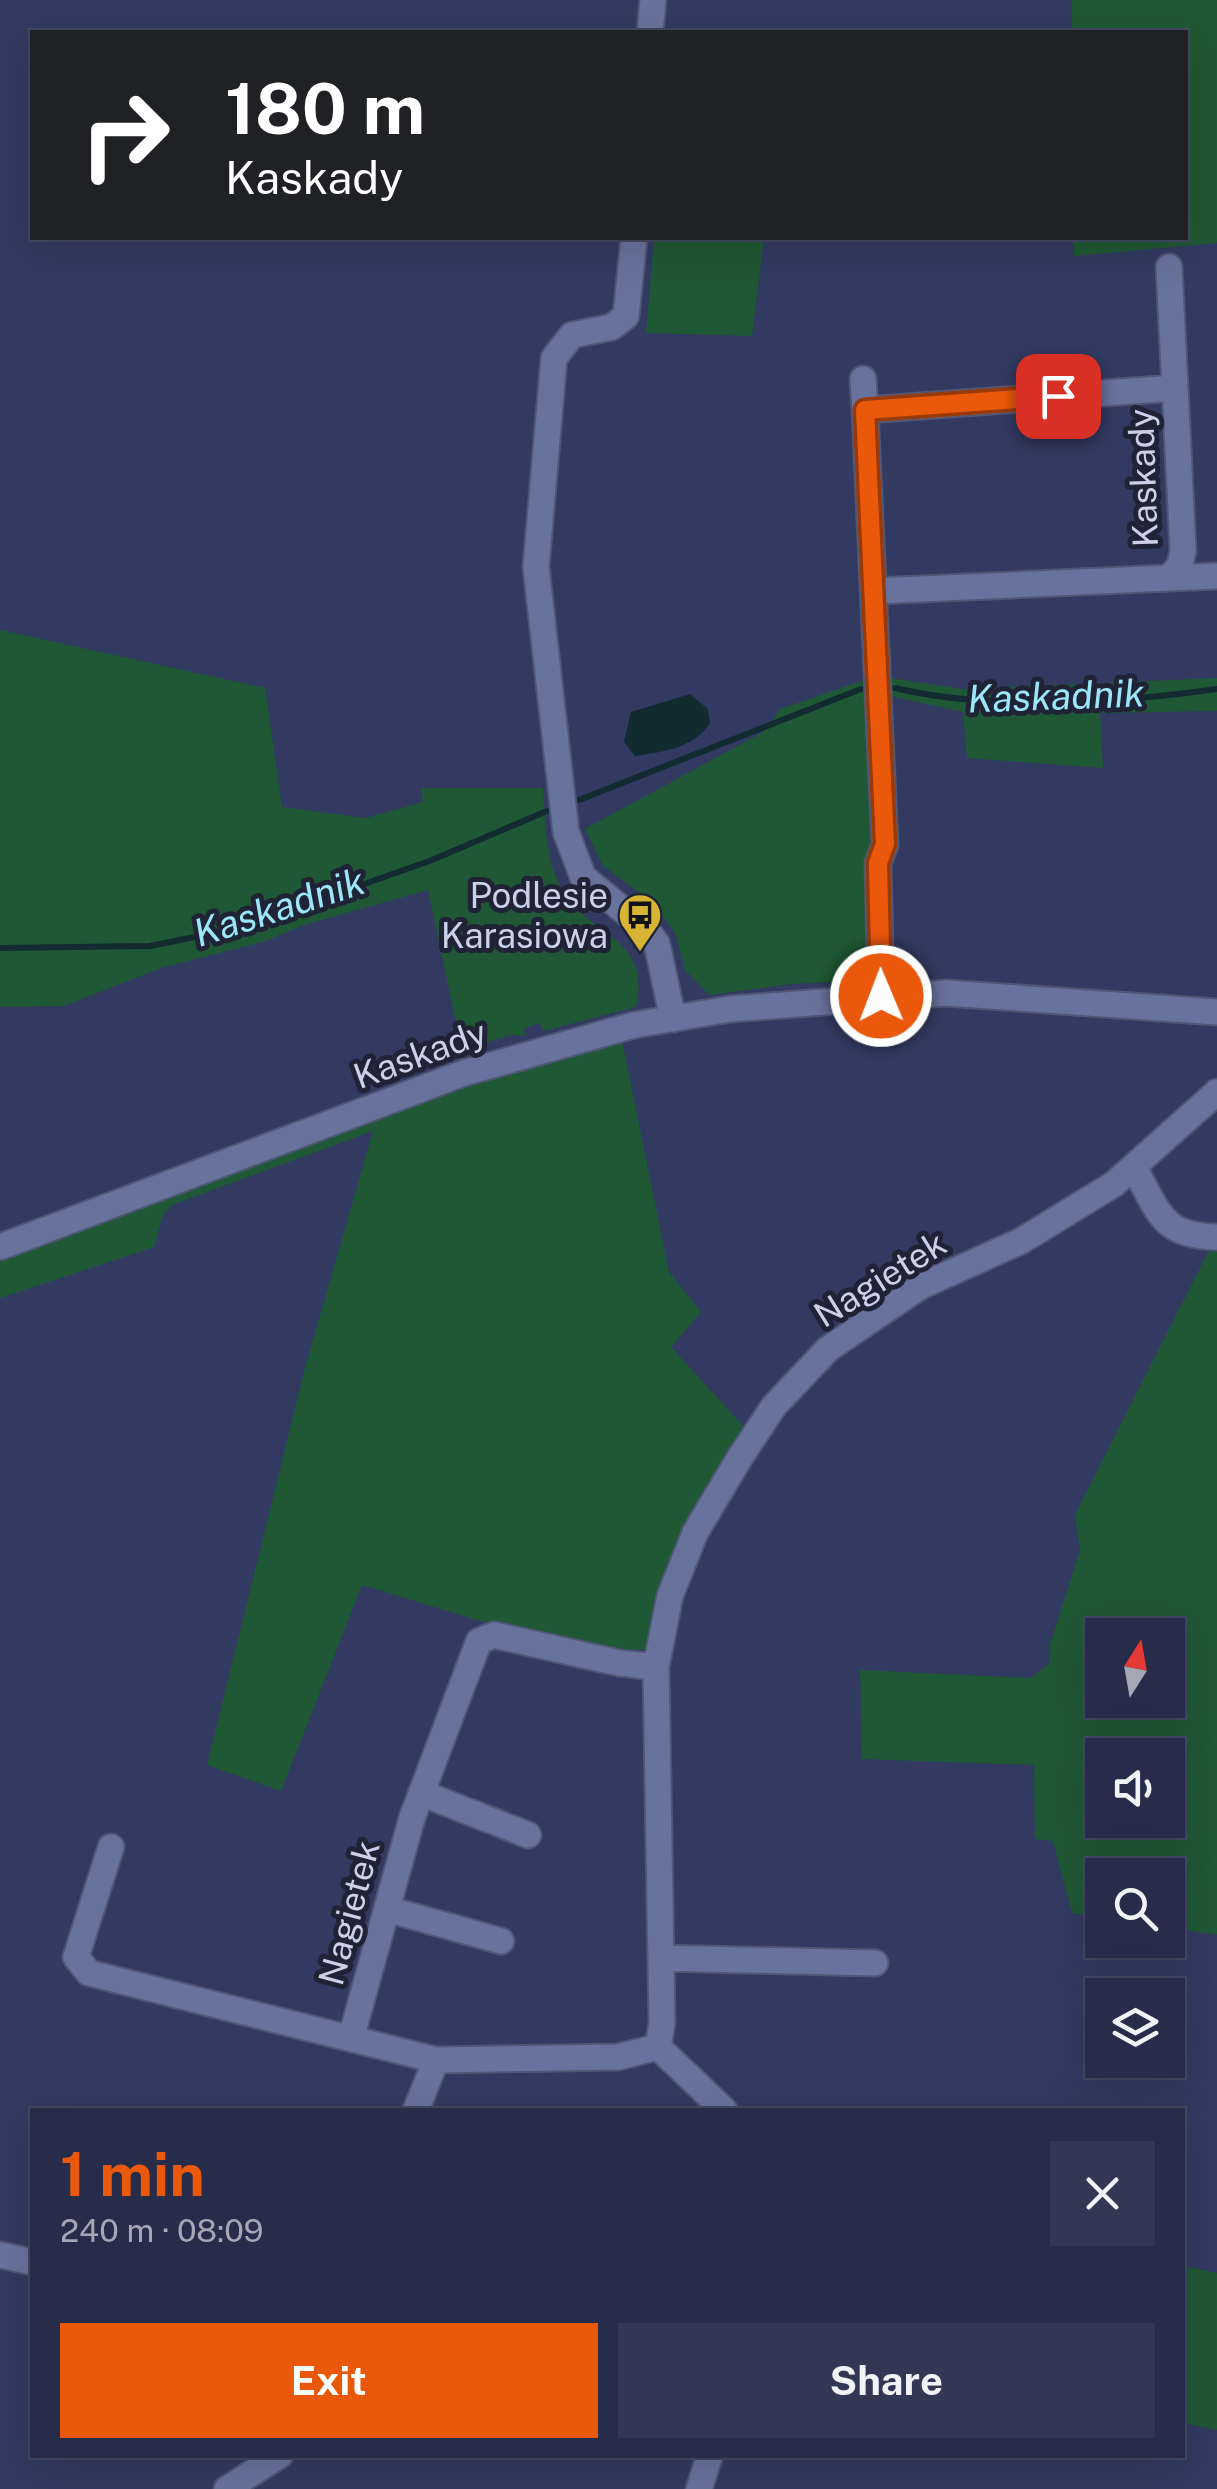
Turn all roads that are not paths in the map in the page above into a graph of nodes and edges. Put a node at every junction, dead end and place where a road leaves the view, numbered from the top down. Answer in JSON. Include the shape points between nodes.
{"nodes":[{"id":1,"x":652,"y":0,"type":"edge"},
{"id":2,"x":650,"y":30,"type":"edge"},
{"id":3,"x":634,"y":240,"type":"edge"},
{"id":4,"x":1170,"y":267,"type":"dead end"},
{"id":5,"x":864,"y":379,"type":"dead end"},
{"id":6,"x":1175,"y":388,"type":"junction"},
{"id":7,"x":865,"y":410,"type":"junction"},
{"id":8,"x":1217,"y":576,"type":"edge"},
{"id":9,"x":1169,"y":578,"type":"junction"},
{"id":10,"x":875,"y":591,"type":"junction"},
{"id":11,"x":881,"y":996,"type":"junction"},
{"id":12,"x":1217,"y":1012,"type":"edge"},
{"id":13,"x":673,"y":1018,"type":"junction"},
{"id":14,"x":1217,"y":1092,"type":"edge"},
{"id":15,"x":1134,"y":1168,"type":"junction"},
{"id":16,"x":1217,"y":1238,"type":"edge"},
{"id":17,"x":0,"y":1247,"type":"edge"},
{"id":18,"x":656,"y":1666,"type":"junction"},
{"id":19,"x":422,"y":1794,"type":"junction"},
{"id":20,"x":528,"y":1835,"type":"dead end"},
{"id":21,"x":111,"y":1847,"type":"dead end"},
{"id":22,"x":387,"y":1909,"type":"junction"},
{"id":23,"x":501,"y":1941,"type":"dead end"},
{"id":24,"x":661,"y":1958,"type":"junction"},
{"id":25,"x":875,"y":1963,"type":"dead end"},
{"id":26,"x":351,"y":2038,"type":"junction"},
{"id":27,"x":658,"y":2047,"type":"junction"},
{"id":28,"x":436,"y":2060,"type":"junction"},
{"id":29,"x":417,"y":2108,"type":"edge"},
{"id":30,"x":722,"y":2108,"type":"edge"},
{"id":31,"x":0,"y":2255,"type":"edge"},
{"id":32,"x":30,"y":2262,"type":"edge"},
{"id":33,"x":275,"y":2458,"type":"edge"},
{"id":34,"x":709,"y":2458,"type":"edge"},
{"id":35,"x":704,"y":2488,"type":"edge"},
{"id":36,"x":226,"y":2489,"type":"edge"}],
"edges":[{"from":1,"to":2,"type":"street"},
{"from":3,"to":13,"type":"street","via":[[626,316],[612,327],[572,335],[554,358],[536,567],[566,832],[583,877],[657,944]]},
{"from":4,"to":6,"type":"street"},
{"from":5,"to":7,"type":"street"},
{"from":6,"to":7,"type":"street","name":"Kaskady"},
{"from":6,"to":9,"type":"street","name":"Kaskady","via":[[1183,551]]},
{"from":7,"to":10,"type":"street"},
{"from":8,"to":9,"type":"street"},
{"from":9,"to":10,"type":"street","name":"Kaskady"},
{"from":10,"to":11,"type":"street","via":[[885,844],[878,863]]},
{"from":11,"to":12,"type":"street","name":"Kaskady","via":[[946,993]]},
{"from":11,"to":13,"type":"street","name":"Kaskady"},
{"from":13,"to":17,"type":"street","name":"Kaskady","via":[[464,1074]]},
{"from":14,"to":15,"type":"street","name":"Nagietek"},
{"from":15,"to":16,"type":"street","via":[[1169,1228],[1186,1237]]},
{"from":15,"to":18,"type":"street","name":"Nagietek","via":[[1021,1241],[921,1286],[828,1349],[774,1406],[695,1533],[670,1596]]},
{"from":18,"to":19,"type":"street","name":"Nagietek","via":[[494,1635],[479,1641]]},
{"from":18,"to":24,"type":"street","name":"Nagietek"},
{"from":19,"to":20,"type":"street"},
{"from":19,"to":22,"type":"street","name":"Nagietek"},
{"from":21,"to":26,"type":"street","name":"Nagietek","via":[[76,1957],[89,1973]]},
{"from":22,"to":23,"type":"street"},
{"from":22,"to":26,"type":"street","name":"Nagietek"},
{"from":24,"to":25,"type":"street"},
{"from":24,"to":27,"type":"street","name":"Nagietek"},
{"from":26,"to":28,"type":"street","name":"Nagietek"},
{"from":27,"to":28,"type":"street","name":"Nagietek","via":[[618,2058]]},
{"from":27,"to":30,"type":"street"},
{"from":28,"to":29,"type":"street"},
{"from":31,"to":32,"type":"street"},
{"from":33,"to":36,"type":"street"},
{"from":34,"to":35,"type":"street"}]}
